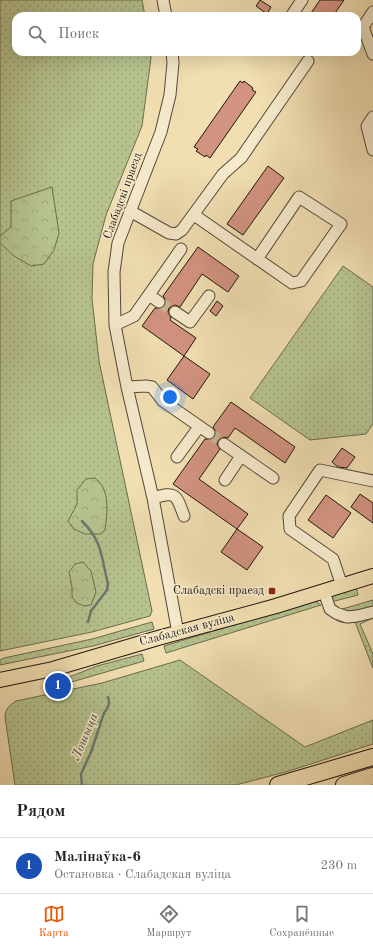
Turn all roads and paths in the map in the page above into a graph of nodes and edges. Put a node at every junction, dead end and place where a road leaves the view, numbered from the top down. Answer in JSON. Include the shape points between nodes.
{"nodes":[{"id":1,"x":163,"y":0,"type":"edge"},
{"id":2,"x":302,"y":0,"type":"edge"},
{"id":3,"x":165,"y":12,"type":"edge"},
{"id":4,"x":294,"y":12,"type":"edge"},
{"id":5,"x":373,"y":12,"type":"edge"},
{"id":6,"x":373,"y":54,"type":"edge"},
{"id":7,"x":172,"y":56,"type":"edge"},
{"id":8,"x":308,"y":61,"type":"dead end"},
{"id":9,"x":373,"y":117,"type":"edge"},
{"id":10,"x":373,"y":150,"type":"edge"},
{"id":11,"x":130,"y":211,"type":"junction"},
{"id":12,"x":194,"y":215,"type":"junction"},
{"id":13,"x":181,"y":249,"type":"dead end"},
{"id":14,"x":257,"y":259,"type":"junction"},
{"id":15,"x":149,"y":294,"type":"junction"},
{"id":16,"x":209,"y":296,"type":"dead end"},
{"id":17,"x":159,"y":302,"type":"tunnel mouth"},
{"id":18,"x":176,"y":312,"type":"tunnel mouth"},
{"id":19,"x":115,"y":325,"type":"junction"},
{"id":20,"x":127,"y":387,"type":"junction"},
{"id":21,"x":199,"y":426,"type":"junction"},
{"id":22,"x":209,"y":433,"type":"tunnel mouth"},
{"id":23,"x":224,"y":444,"type":"tunnel mouth"},
{"id":24,"x":241,"y":456,"type":"junction"},
{"id":25,"x":177,"y":457,"type":"dead end"},
{"id":26,"x":272,"y":478,"type":"dead end"},
{"id":27,"x":225,"y":480,"type":"dead end"},
{"id":28,"x":373,"y":481,"type":"edge"},
{"id":29,"x":153,"y":498,"type":"junction"},
{"id":30,"x":184,"y":516,"type":"dead end"},
{"id":31,"x":373,"y":576,"type":"edge"},
{"id":32,"x":342,"y":586,"type":"junction"},
{"id":33,"x":324,"y":592,"type":"junction"},
{"id":34,"x":373,"y":612,"type":"edge"},
{"id":35,"x":178,"y":632,"type":"junction"},
{"id":36,"x":0,"y":680,"type":"edge"},
{"id":37,"x":373,"y":757,"type":"edge"},
{"id":38,"x":373,"y":776,"type":"edge"},
{"id":39,"x":278,"y":785,"type":"edge"},
{"id":40,"x":344,"y":785,"type":"edge"}],
"edges":[{"from":1,"to":3,"type":"street"},
{"from":2,"to":4,"type":"street"},
{"from":5,"to":6,"type":"street","via":[[364,27]]},
{"from":7,"to":11,"type":"street","name":"Слабадскі праезд","via":[[170,95],[161,132]]},
{"from":8,"to":12,"type":"street","via":[[241,158],[223,174]]},
{"from":9,"to":10,"type":"street","via":[[367,126]]},
{"from":11,"to":12,"type":"street","via":[[169,233],[176,234]]},
{"from":11,"to":19,"type":"street","name":"Слабадскі праезд","via":[[118,243],[114,272]]},
{"from":12,"to":14,"type":"street"},
{"from":13,"to":15,"type":"street"},
{"from":14,"to":14,"type":"street","via":[[292,283],[301,281],[341,224],[299,197]]},
{"from":15,"to":17,"type":"street"},
{"from":15,"to":19,"type":"street","via":[[134,316]]},
{"from":16,"to":18,"type":"street","via":[[190,322]]},
{"from":19,"to":20,"type":"street","name":"Слабадскі праезд"},
{"from":20,"to":21,"type":"street","via":[[152,387],[163,401]]},
{"from":20,"to":29,"type":"street","name":"Слабадскі праезд"},
{"from":21,"to":22,"type":"street"},
{"from":21,"to":25,"type":"street"},
{"from":23,"to":24,"type":"street"},
{"from":24,"to":26,"type":"street"},
{"from":24,"to":27,"type":"street"},
{"from":28,"to":32,"type":"street","via":[[320,470],[288,516],[290,529],[333,559]]},
{"from":29,"to":30,"type":"street","via":[[168,493],[173,495]]},
{"from":29,"to":35,"type":"street","name":"Слабадскі праезд"},
{"from":31,"to":32,"type":"main road","name":"Слабадская вуліца"},
{"from":32,"to":33,"type":"main road","name":"Слабадская вуліца"},
{"from":33,"to":34,"type":"street","via":[[332,611],[347,617]]},
{"from":33,"to":35,"type":"main road","name":"Слабадская вуліца"},
{"from":35,"to":36,"type":"main road","name":"Слабадская вуліца","via":[[53,669]]},
{"from":37,"to":39,"type":"highway"},
{"from":38,"to":40,"type":"highway"}]}
